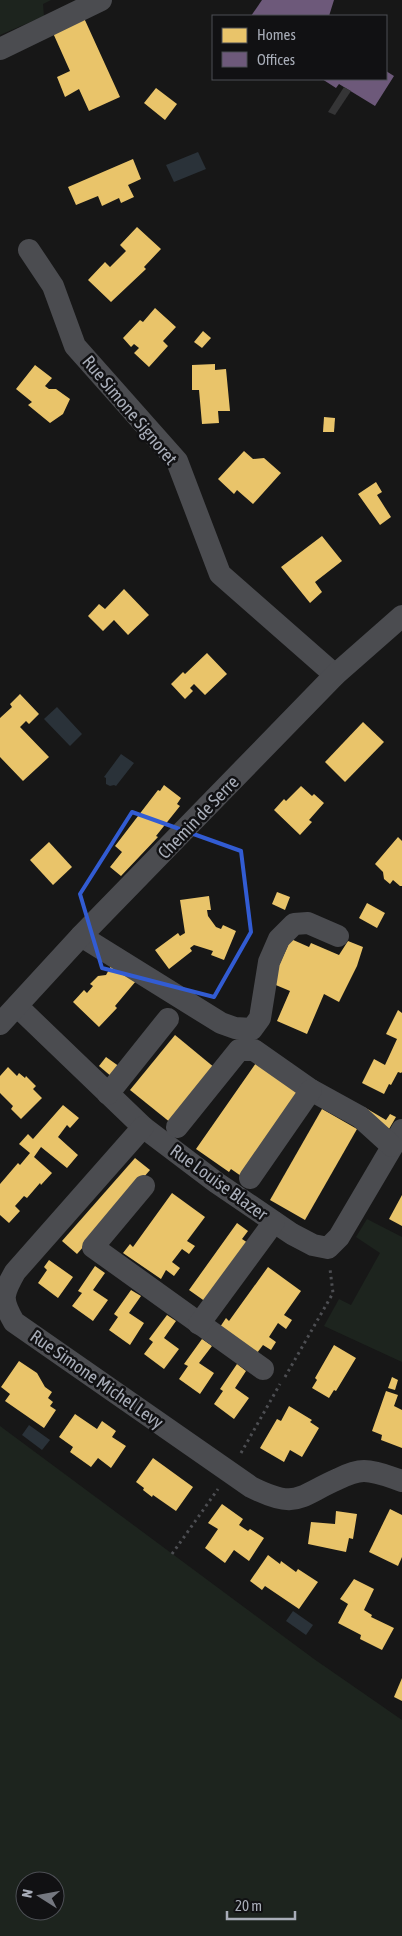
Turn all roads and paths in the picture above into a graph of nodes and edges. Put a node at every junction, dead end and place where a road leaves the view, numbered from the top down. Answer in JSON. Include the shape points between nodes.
{"nodes":[{"id":1,"x":101,"y":0,"type":"edge"},
{"id":2,"x":0,"y":49,"type":"edge"},
{"id":3,"x":29,"y":250,"type":"dead end"},
{"id":4,"x":402,"y":616,"type":"edge"},
{"id":5,"x":335,"y":675,"type":"junction"},
{"id":6,"x":81,"y":936,"type":"junction"},
{"id":7,"x":338,"y":936,"type":"dead end"},
{"id":8,"x":17,"y":1006,"type":"junction"},
{"id":9,"x":168,"y":1019,"type":"dead end"},
{"id":10,"x":0,"y":1024,"type":"edge"},
{"id":11,"x":311,"y":1090,"type":"junction"},
{"id":12,"x":108,"y":1094,"type":"junction"},
{"id":13,"x":143,"y":1127,"type":"junction"},
{"id":14,"x":177,"y":1127,"type":"dead end"},
{"id":15,"x":397,"y":1138,"type":"edge"},
{"id":16,"x":250,"y":1178,"type":"dead end"},
{"id":17,"x":144,"y":1186,"type":"dead end"},
{"id":18,"x":274,"y":1222,"type":"junction"},
{"id":19,"x":328,"y":1248,"type":"junction"},
{"id":20,"x":199,"y":1324,"type":"junction"},
{"id":21,"x":263,"y":1369,"type":"dead end"},
{"id":22,"x":230,"y":1472,"type":"junction"},
{"id":23,"x":402,"y":1481,"type":"edge"},
{"id":24,"x":172,"y":1554,"type":"dead end"}],
"edges":[{"from":1,"to":2,"type":"street"},
{"from":3,"to":5,"type":"street","name":"Rue Simone Signoret","via":[[54,286],[75,346],[177,461],[220,574]]},
{"from":4,"to":5,"type":"street","name":"Chemin de Serre"},
{"from":5,"to":6,"type":"street","name":"Chemin de Serre"},
{"from":6,"to":7,"type":"street","via":[[221,1023],[235,1028],[252,1028],[260,1018],[269,962],[279,939],[294,924],[308,922]]},
{"from":6,"to":8,"type":"street","name":"Chemin de Serre"},
{"from":8,"to":10,"type":"street","name":"Chemin de Serre"},
{"from":8,"to":12,"type":"street","name":"Rue Louise Blazer"},
{"from":9,"to":12,"type":"street"},
{"from":11,"to":14,"type":"street","via":[[254,1050],[239,1050]]},
{"from":11,"to":15,"type":"street"},
{"from":11,"to":16,"type":"street"},
{"from":12,"to":13,"type":"street","name":"Rue Louise Blazer"},
{"from":13,"to":18,"type":"street","name":"Rue Louise Blazer"},
{"from":13,"to":22,"type":"street","name":"Rue Simone Michel Levy","via":[[15,1272],[4,1292],[6,1307],[14,1322]]},
{"from":15,"to":19,"type":"street","via":[[339,1237]]},
{"from":17,"to":20,"type":"street","via":[[93,1247]]},
{"from":18,"to":19,"type":"street","name":"Rue Louise Blazer","via":[[313,1246]]},
{"from":18,"to":20,"type":"street"},
{"from":19,"to":22,"type":"path","via":[[333,1293]]},
{"from":20,"to":21,"type":"street"},
{"from":22,"to":23,"type":"street","name":"Rue Simone Michel Levy","via":[[251,1487],[283,1500],[301,1498],[346,1475],[363,1471]]},
{"from":22,"to":24,"type":"path"}]}
